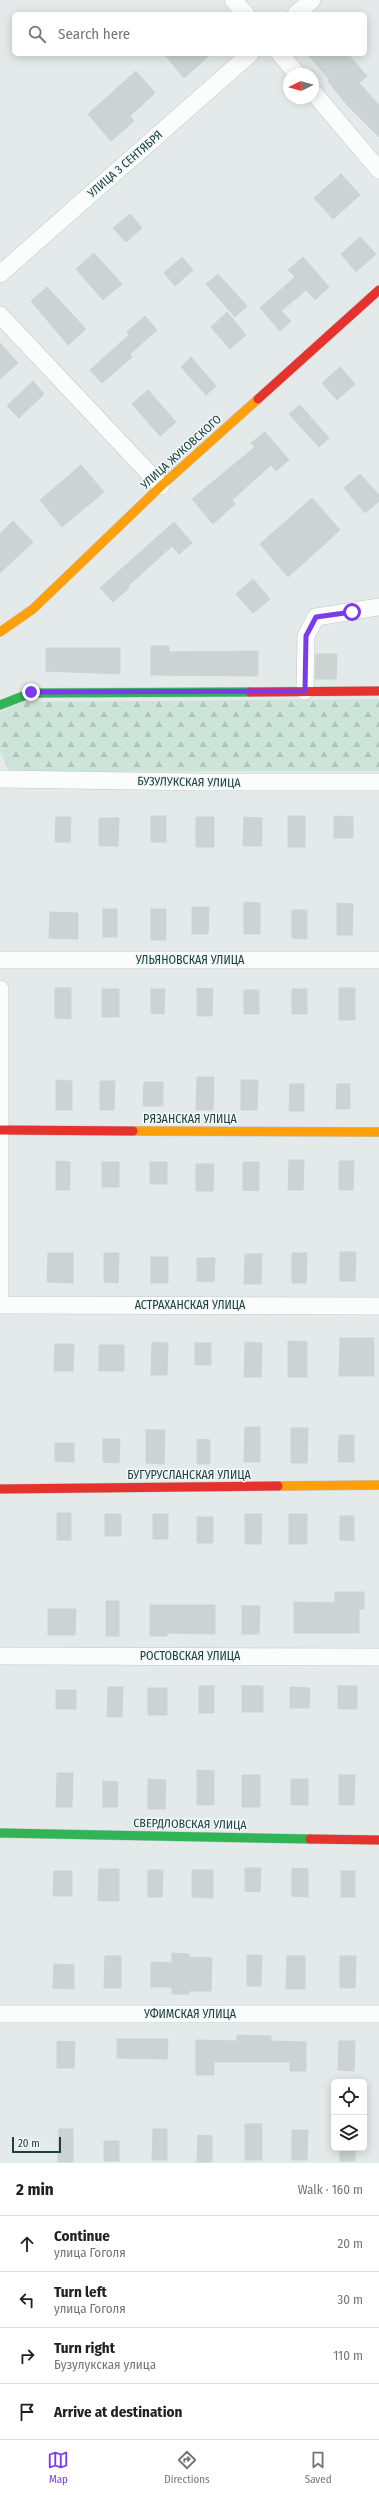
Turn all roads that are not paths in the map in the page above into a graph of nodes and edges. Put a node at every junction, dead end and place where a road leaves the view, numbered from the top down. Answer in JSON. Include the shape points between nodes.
{"nodes":[{"id":1,"x":233,"y":0,"type":"edge"},
{"id":2,"x":312,"y":0,"type":"edge"},
{"id":3,"x":244,"y":12,"type":"edge"},
{"id":4,"x":298,"y":12,"type":"edge"},
{"id":5,"x":248,"y":56,"type":"edge"},
{"id":6,"x":282,"y":56,"type":"edge"},
{"id":7,"x":292,"y":68,"type":"edge"},
{"id":8,"x":319,"y":99,"type":"edge"},
{"id":9,"x":379,"y":170,"type":"edge"},
{"id":10,"x":0,"y":274,"type":"edge"},
{"id":11,"x":379,"y":290,"type":"edge"},
{"id":12,"x":0,"y":315,"type":"edge"},
{"id":13,"x":161,"y":486,"type":"junction"},
{"id":14,"x":379,"y":608,"type":"edge"},
{"id":15,"x":0,"y":632,"type":"edge"},
{"id":16,"x":305,"y":691,"type":"junction"},
{"id":17,"x":379,"y":691,"type":"edge"},
{"id":18,"x":0,"y":705,"type":"edge"},
{"id":19,"x":0,"y":779,"type":"edge"},
{"id":20,"x":379,"y":782,"type":"edge"},
{"id":21,"x":0,"y":960,"type":"edge"},
{"id":22,"x":379,"y":960,"type":"edge"},
{"id":23,"x":0,"y":989,"type":"edge"},
{"id":24,"x":0,"y":1130,"type":"edge"},
{"id":25,"x":379,"y":1132,"type":"edge"},
{"id":26,"x":0,"y":1294,"type":"edge"},
{"id":27,"x":0,"y":1305,"type":"edge"},
{"id":28,"x":379,"y":1306,"type":"edge"},
{"id":29,"x":379,"y":1486,"type":"edge"},
{"id":30,"x":0,"y":1488,"type":"edge"},
{"id":31,"x":0,"y":1656,"type":"edge"},
{"id":32,"x":379,"y":1657,"type":"edge"},
{"id":33,"x":0,"y":1833,"type":"edge"},
{"id":34,"x":379,"y":1840,"type":"edge"},
{"id":35,"x":0,"y":2014,"type":"edge"},
{"id":36,"x":379,"y":2014,"type":"edge"}],
"edges":[{"from":1,"to":3,"type":"street"},
{"from":2,"to":4,"type":"street"},
{"from":5,"to":10,"type":"street","name":"УЛИЦА 3 СЕНТЯБРЯ"},
{"from":6,"to":7,"type":"street"},
{"from":8,"to":9,"type":"street"},
{"from":11,"to":13,"type":"street","name":"УЛИЦА ЖУКОВСКОГО"},
{"from":12,"to":13,"type":"street"},
{"from":13,"to":15,"type":"street","name":"УЛИЦА ЖУКОВСКОГО","via":[[33,609]]},
{"from":14,"to":16,"type":"street","via":[[316,617],[306,636]]},
{"from":16,"to":17,"type":"street"},
{"from":16,"to":18,"type":"street","via":[[31,692]]},
{"from":19,"to":20,"type":"street","name":"БУЗУЛУКСКАЯ УЛИЦА"},
{"from":21,"to":22,"type":"street","name":"УЛЬЯНОВСКАЯ УЛИЦА"},
{"from":23,"to":24,"type":"street"},
{"from":24,"to":25,"type":"street","name":"РЯЗАНСКАЯ УЛИЦА"},
{"from":24,"to":26,"type":"street"},
{"from":27,"to":28,"type":"street","name":"АСТРАХАНСКАЯ УЛИЦА"},
{"from":29,"to":30,"type":"street","name":"БУГУРУСЛАНСКАЯ УЛИЦА"},
{"from":31,"to":32,"type":"street","name":"РОСТОВСКАЯ УЛИЦА"},
{"from":33,"to":34,"type":"street","name":"СВЕРДЛОВСКАЯ УЛИЦА"},
{"from":35,"to":36,"type":"street","name":"УФИМСКАЯ УЛИЦА"}]}
